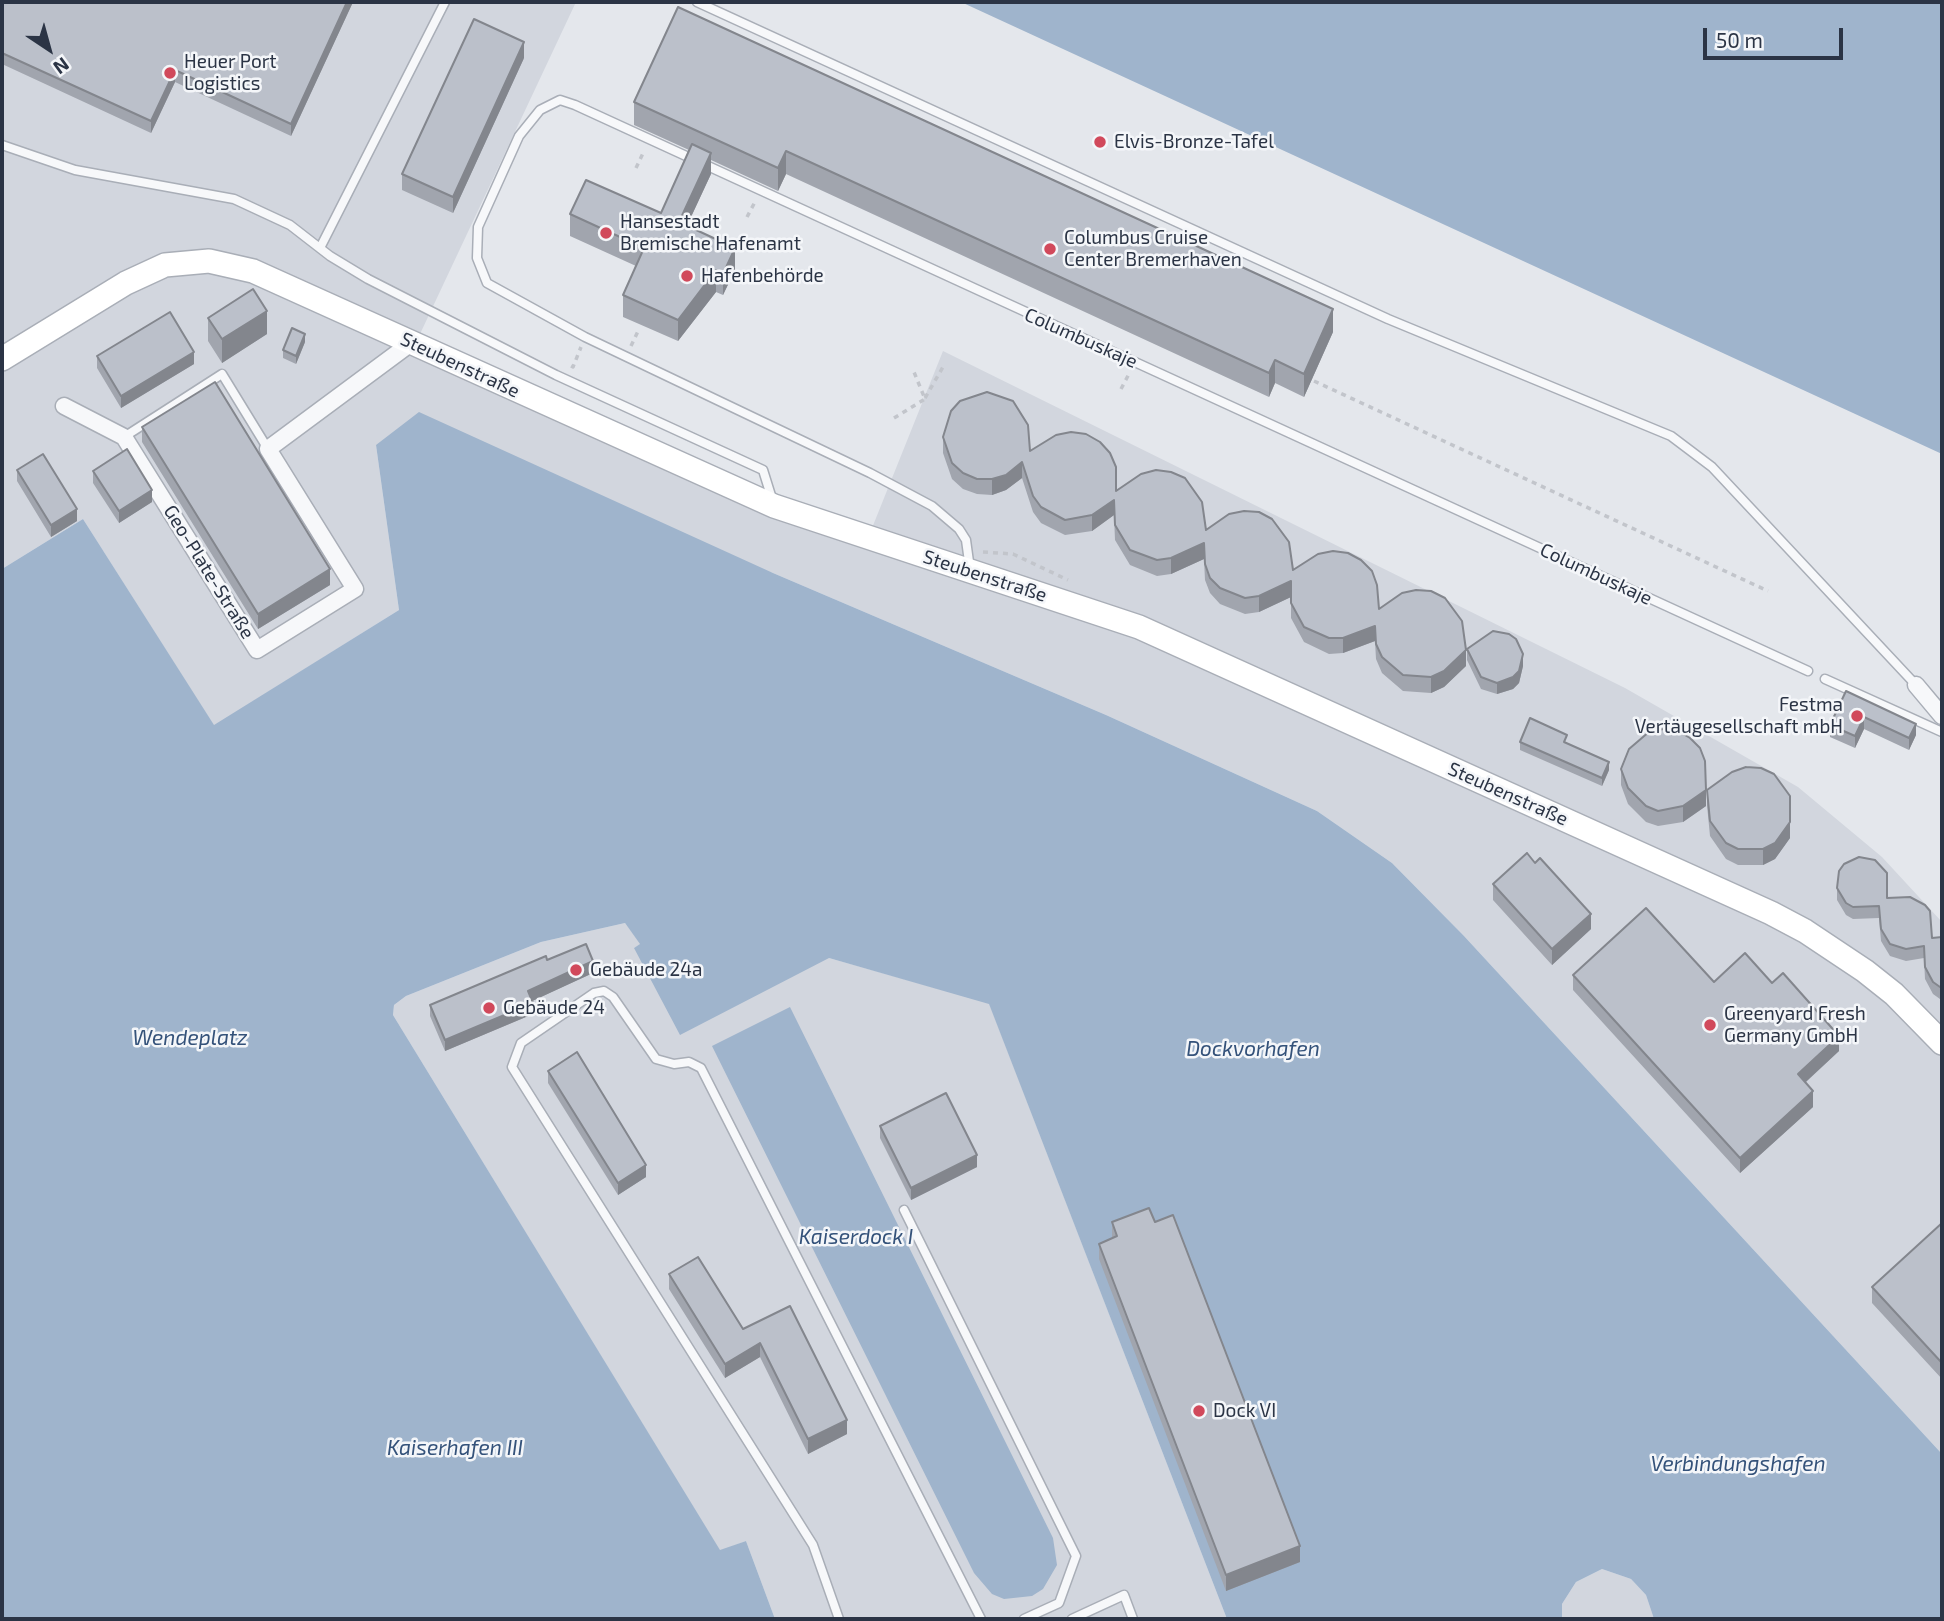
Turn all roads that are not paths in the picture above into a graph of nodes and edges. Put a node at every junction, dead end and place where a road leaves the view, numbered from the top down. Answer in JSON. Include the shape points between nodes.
{"nodes":[{"id":1,"x":446,"y":2,"type":"edge"},
{"id":2,"x":697,"y":2,"type":"edge"},
{"id":3,"x":2,"y":145,"type":"edge"},
{"id":4,"x":320,"y":248,"type":"junction"},
{"id":5,"x":411,"y":343,"type":"junction"},
{"id":6,"x":2,"y":359,"type":"edge"},
{"id":7,"x":64,"y":406,"type":"dead end"},
{"id":8,"x":124,"y":437,"type":"junction"},
{"id":9,"x":268,"y":449,"type":"junction"},
{"id":10,"x":774,"y":506,"type":"junction"},
{"id":11,"x":970,"y":572,"type":"junction"},
{"id":12,"x":1808,"y":671,"type":"dead end"},
{"id":13,"x":1825,"y":679,"type":"dead end"},
{"id":14,"x":1916,"y":685,"type":"joint"},
{"id":15,"x":1942,"y":716,"type":"edge"},
{"id":16,"x":1942,"y":732,"type":"edge"},
{"id":17,"x":1942,"y":1043,"type":"edge"},
{"id":18,"x":904,"y":1210,"type":"dead end"},
{"id":19,"x":839,"y":1619,"type":"edge"},
{"id":20,"x":981,"y":1619,"type":"edge"},
{"id":21,"x":1024,"y":1619,"type":"edge"},
{"id":22,"x":1072,"y":1619,"type":"edge"},
{"id":23,"x":1133,"y":1619,"type":"edge"}],
"edges":[{"from":1,"to":4,"type":"lane"},
{"from":2,"to":14,"type":"lane","via":[[1388,319],[1671,436],[1712,467]]},
{"from":3,"to":4,"type":"lane","via":[[75,170],[234,199],[290,225]]},
{"from":4,"to":10,"type":"lane","via":[[368,279],[556,375],[763,470]]},
{"from":5,"to":6,"type":"street","name":"Steubenstraße","via":[[253,271],[231,264],[186,262],[145,273]]},
{"from":5,"to":9,"type":"street"},
{"from":5,"to":10,"type":"street","name":"Steubenstraße"},
{"from":7,"to":8,"type":"street"},
{"from":8,"to":9,"type":"lane","name":"Geo-Plate-Straße","via":[[222,374]]},
{"from":8,"to":9,"type":"street","name":"Geo-Plate-Straße","via":[[257,650],[355,589]]},
{"from":10,"to":11,"type":"street","name":"Steubenstraße"},
{"from":11,"to":12,"type":"lane","name":"Columbuskaje","via":[[966,540],[932,506],[497,291],[480,271],[475,243],[478,227],[519,136],[540,110],[560,100]]},
{"from":11,"to":17,"type":"street","name":"Steubenstraße","via":[[1139,626],[1772,913],[1865,971]]},
{"from":13,"to":16,"type":"lane"},
{"from":14,"to":15,"type":"street"},
{"from":18,"to":21,"type":"lane","via":[[1076,1556],[1059,1603]]},
{"from":19,"to":20,"type":"lane","via":[[813,1545],[512,1067],[521,1043],[594,993],[604,991],[613,997],[656,1059],[689,1062],[701,1068]]},
{"from":22,"to":23,"type":"lane","via":[[1124,1595]]}]}
